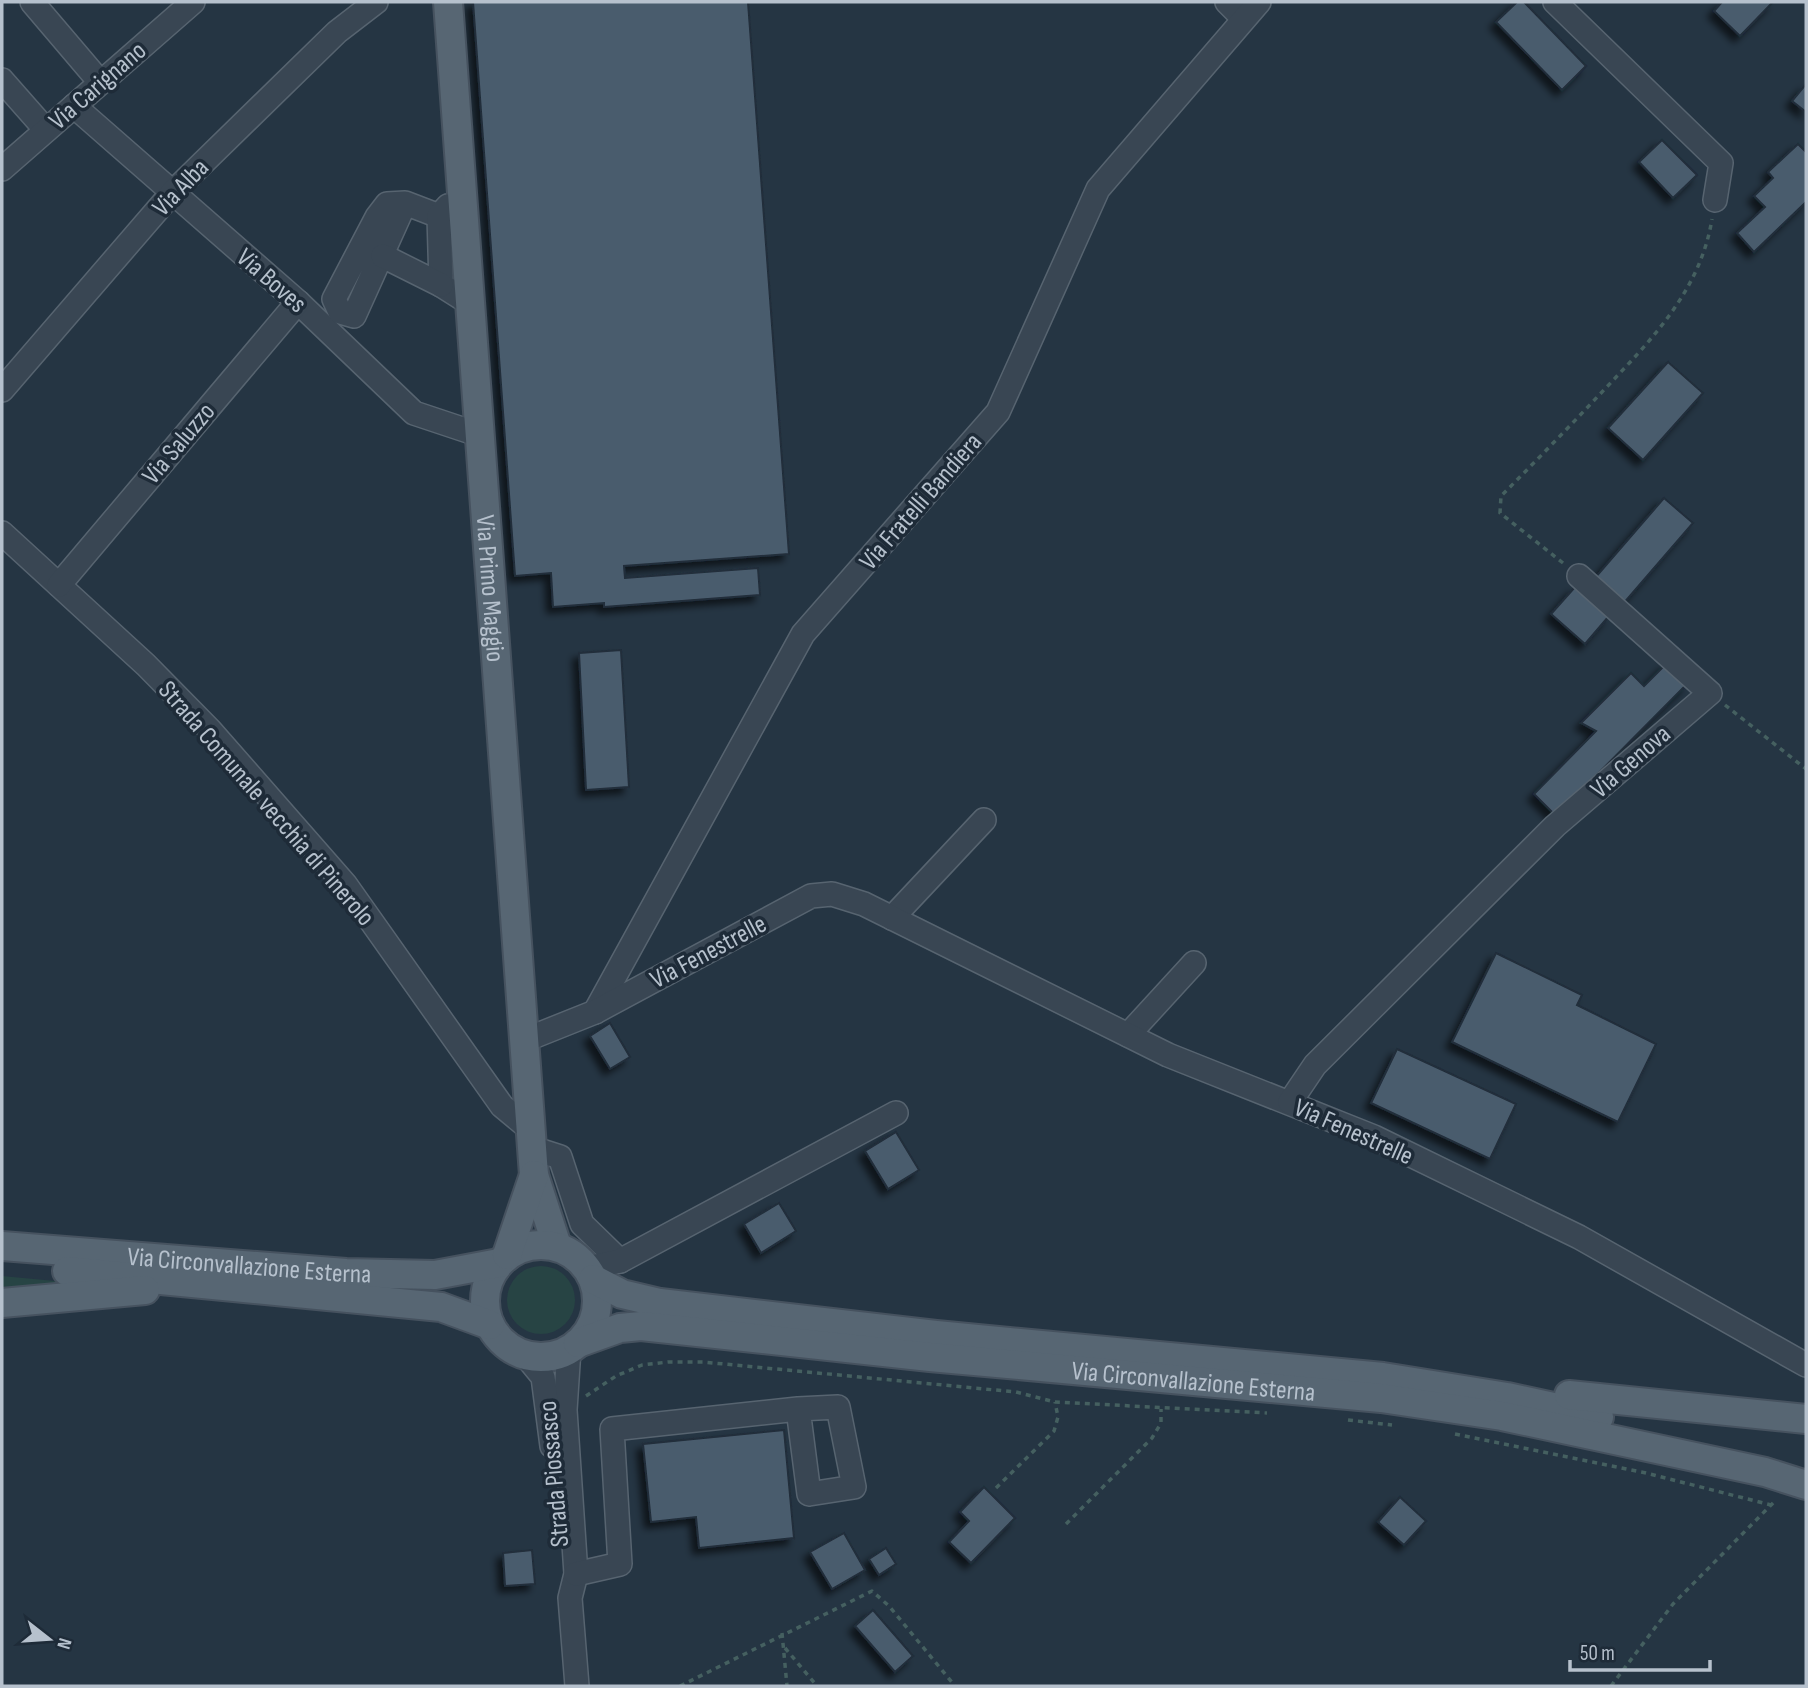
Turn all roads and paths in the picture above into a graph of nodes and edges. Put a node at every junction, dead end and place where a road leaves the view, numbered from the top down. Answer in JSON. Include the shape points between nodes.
{"nodes":[{"id":1,"x":32,"y":2,"type":"edge"},
{"id":2,"x":194,"y":2,"type":"edge"},
{"id":3,"x":376,"y":2,"type":"edge"},
{"id":4,"x":448,"y":2,"type":"edge"},
{"id":5,"x":1555,"y":2,"type":"edge"},
{"id":6,"x":1243,"y":7,"type":"edge"},
{"id":7,"x":2,"y":80,"type":"edge"},
{"id":8,"x":100,"y":82,"type":"junction"},
{"id":9,"x":74,"y":106,"type":"junction"},
{"id":10,"x":46,"y":130,"type":"junction"},
{"id":11,"x":2,"y":169,"type":"edge"},
{"id":12,"x":462,"y":190,"type":"junction"},
{"id":13,"x":172,"y":194,"type":"junction"},
{"id":14,"x":1715,"y":200,"type":"joint"},
{"id":15,"x":405,"y":203,"type":"junction"},
{"id":16,"x":439,"y":216,"type":"junction"},
{"id":17,"x":383,"y":256,"type":"junction"},
{"id":18,"x":441,"y":285,"type":"junction"},
{"id":19,"x":298,"y":302,"type":"junction"},
{"id":20,"x":471,"y":304,"type":"junction"},
{"id":21,"x":2,"y":390,"type":"edge"},
{"id":22,"x":480,"y":435,"type":"junction"},
{"id":23,"x":2,"y":533,"type":"edge"},
{"id":24,"x":1578,"y":576,"type":"joint"},
{"id":25,"x":59,"y":585,"type":"junction"},
{"id":26,"x":1710,"y":693,"type":"junction"},
{"id":27,"x":1806,"y":769,"type":"edge"},
{"id":28,"x":984,"y":820,"type":"dead end"},
{"id":29,"x":892,"y":918,"type":"junction"},
{"id":30,"x":1194,"y":963,"type":"dead end"},
{"id":31,"x":595,"y":1012,"type":"junction"},
{"id":32,"x":1128,"y":1035,"type":"junction"},
{"id":33,"x":525,"y":1040,"type":"junction"},
{"id":34,"x":1290,"y":1102,"type":"junction"},
{"id":35,"x":896,"y":1113,"type":"dead end"},
{"id":36,"x":532,"y":1151,"type":"junction"},
{"id":37,"x":2,"y":1246,"type":"edge"},
{"id":38,"x":557,"y":1246,"type":"junction"},
{"id":39,"x":503,"y":1259,"type":"junction"},
{"id":40,"x":620,"y":1261,"type":"junction"},
{"id":41,"x":2,"y":1265,"type":"edge"},
{"id":42,"x":190,"y":1273,"type":"junction"},
{"id":43,"x":590,"y":1274,"type":"junction"},
{"id":44,"x":2,"y":1303,"type":"edge"},
{"id":45,"x":490,"y":1325,"type":"junction"},
{"id":46,"x":573,"y":1346,"type":"junction"},
{"id":47,"x":525,"y":1355,"type":"junction"},
{"id":48,"x":1806,"y":1365,"type":"edge"},
{"id":49,"x":1507,"y":1396,"type":"junction"},
{"id":50,"x":1055,"y":1402,"type":"junction"},
{"id":51,"x":798,"y":1409,"type":"dead end"},
{"id":52,"x":1161,"y":1409,"type":"junction"},
{"id":53,"x":565,"y":1410,"type":"junction"},
{"id":54,"x":1268,"y":1413,"type":"dead end"},
{"id":55,"x":1334,"y":1419,"type":"dead end"},
{"id":56,"x":1806,"y":1419,"type":"edge"},
{"id":57,"x":1398,"y":1426,"type":"dead end"},
{"id":58,"x":1446,"y":1433,"type":"dead end"},
{"id":59,"x":1803,"y":1477,"type":"edge"},
{"id":60,"x":996,"y":1488,"type":"dead end"},
{"id":61,"x":1771,"y":1505,"type":"junction"},
{"id":62,"x":1066,"y":1524,"type":"dead end"},
{"id":63,"x":576,"y":1574,"type":"junction"},
{"id":64,"x":570,"y":1598,"type":"junction"},
{"id":65,"x":782,"y":1633,"type":"junction"},
{"id":66,"x":783,"y":1647,"type":"junction"},
{"id":67,"x":577,"y":1686,"type":"edge"},
{"id":68,"x":680,"y":1686,"type":"edge"},
{"id":69,"x":787,"y":1686,"type":"edge"},
{"id":70,"x":817,"y":1686,"type":"edge"},
{"id":71,"x":955,"y":1686,"type":"edge"},
{"id":72,"x":1611,"y":1686,"type":"edge"}],
"edges":[{"from":1,"to":8,"type":"street"},
{"from":2,"to":8,"type":"street","name":"Via Carignano"},
{"from":3,"to":13,"type":"street","name":"Via Alba","via":[[337,32]]},
{"from":4,"to":12,"type":"main road","name":"Via Primo Maggio"},
{"from":5,"to":14,"type":"street","via":[[1721,163]]},
{"from":6,"to":31,"type":"street","name":"Via Fratelli Bandiera","via":[[1098,189],[998,412],[803,634]]},
{"from":7,"to":10,"type":"street"},
{"from":8,"to":9,"type":"street","name":"Via Carignano"},
{"from":9,"to":10,"type":"street","name":"Via Carignano"},
{"from":9,"to":13,"type":"street","name":"Via Boves"},
{"from":10,"to":11,"type":"street","name":"Via Carignano"},
{"from":12,"to":16,"type":"street"},
{"from":12,"to":20,"type":"main road","name":"Via Primo Maggio"},
{"from":13,"to":19,"type":"street","name":"Via Boves"},
{"from":13,"to":21,"type":"street","name":"Via Alba"},
{"from":14,"to":24,"type":"path","via":[[1709,239],[1688,290],[1665,325],[1501,496],[1500,513]]},
{"from":15,"to":16,"type":"street"},
{"from":15,"to":17,"type":"street"},
{"from":15,"to":17,"type":"street","via":[[387,204],[377,217],[334,299],[340,312],[354,316]]},
{"from":16,"to":18,"type":"street"},
{"from":17,"to":18,"type":"street"},
{"from":18,"to":20,"type":"street"},
{"from":19,"to":22,"type":"street","name":"Via Boves","via":[[414,413]]},
{"from":19,"to":25,"type":"street","name":"Via Saluzzo"},
{"from":20,"to":22,"type":"main road","name":"Via Primo Maggio"},
{"from":22,"to":33,"type":"main road","name":"Via Primo Maggio"},
{"from":23,"to":25,"type":"street","name":"Strada Comunale vecchia di Pinerolo"},
{"from":24,"to":26,"type":"street"},
{"from":25,"to":36,"type":"street","name":"Strada Comunale vecchia di Pinerolo","via":[[211,730],[345,884]]},
{"from":26,"to":27,"type":"path"},
{"from":26,"to":34,"type":"street","name":"Via Genova","via":[[1555,826],[1315,1065]]},
{"from":28,"to":29,"type":"street"},
{"from":29,"to":31,"type":"street","name":"Via Fenestrelle","via":[[832,894],[811,896]]},
{"from":29,"to":32,"type":"street","name":"Via Fenestrelle"},
{"from":30,"to":32,"type":"street"},
{"from":31,"to":33,"type":"street","name":"Via Fenestrelle"},
{"from":32,"to":34,"type":"street","name":"Via Fenestrelle"},
{"from":33,"to":36,"type":"main road","name":"Via Primo Maggio"},
{"from":34,"to":48,"type":"street","name":"Via Fenestrelle","via":[[1374,1137],[1579,1237]]},
{"from":35,"to":40,"type":"street"},
{"from":36,"to":38,"type":"main road","name":"Via Primo Maggio"},
{"from":36,"to":39,"type":"main road","name":"Via Primo Maggio"},
{"from":36,"to":40,"type":"street","name":"Strada Comunale vecchia di Pinerolo","via":[[560,1157],[582,1224]]},
{"from":37,"to":42,"type":"main road","name":"Via Circonvallazione Esterna"},
{"from":38,"to":39,"type":"main road","via":[[536,1244]]},
{"from":38,"to":43,"type":"main road","via":[[574,1255]]},
{"from":39,"to":42,"type":"main road","name":"Via Circonvallazione Esterna","via":[[435,1275]]},
{"from":39,"to":45,"type":"main road","via":[[485,1291]]},
{"from":40,"to":43,"type":"street"},
{"from":41,"to":42,"type":"main road","name":"Via Circonvallazione Esterna"},
{"from":42,"to":44,"type":"main road","via":[[100,1296]]},
{"from":42,"to":45,"type":"main road","name":"Via Circonvallazione Esterna","via":[[441,1307]]},
{"from":43,"to":46,"type":"main road","via":[[596,1311],[592,1325]]},
{"from":43,"to":49,"type":"main road","name":"Via Circonvallazione Esterna","via":[[622,1294],[660,1303],[1383,1377]]},
{"from":45,"to":47,"type":"main road","via":[[499,1339]]},
{"from":46,"to":47,"type":"main road","via":[[545,1357]]},
{"from":46,"to":53,"type":"street","name":"Strada Piossasco"},
{"from":46,"to":59,"type":"main road","name":"Via Circonvallazione Esterna","via":[[620,1328],[641,1326],[1381,1398],[1502,1416]]},
{"from":47,"to":64,"type":"street","name":"Strada Piossasco","via":[[543,1377],[550,1413],[562,1580]]},
{"from":49,"to":56,"type":"main road","via":[[1568,1395]]},
{"from":49,"to":59,"type":"main road","name":"Via Circonvallazione Esterna"},
{"from":50,"to":52,"type":"path"},
{"from":50,"to":53,"type":"path","via":[[1016,1392],[668,1362],[642,1365],[617,1376]]},
{"from":50,"to":60,"type":"path","via":[[1058,1417],[1054,1431]]},
{"from":51,"to":63,"type":"street","via":[[612,1429],[620,1564]]},
{"from":52,"to":54,"type":"path"},
{"from":52,"to":62,"type":"path","via":[[1161,1423],[1152,1438]]},
{"from":53,"to":63,"type":"street","name":"Strada Piossasco"},
{"from":55,"to":57,"type":"path"},
{"from":58,"to":61,"type":"path","via":[[1646,1473]]},
{"from":59,"to":61,"type":"path"},
{"from":61,"to":72,"type":"path","via":[[1673,1604]]},
{"from":63,"to":64,"type":"street","name":"Strada Piossasco"},
{"from":64,"to":67,"type":"street","name":"Strada Piossasco"},
{"from":65,"to":66,"type":"path"},
{"from":65,"to":68,"type":"path"},
{"from":65,"to":71,"type":"path","via":[[872,1591]]},
{"from":66,"to":69,"type":"path"},
{"from":66,"to":70,"type":"path"}]}
